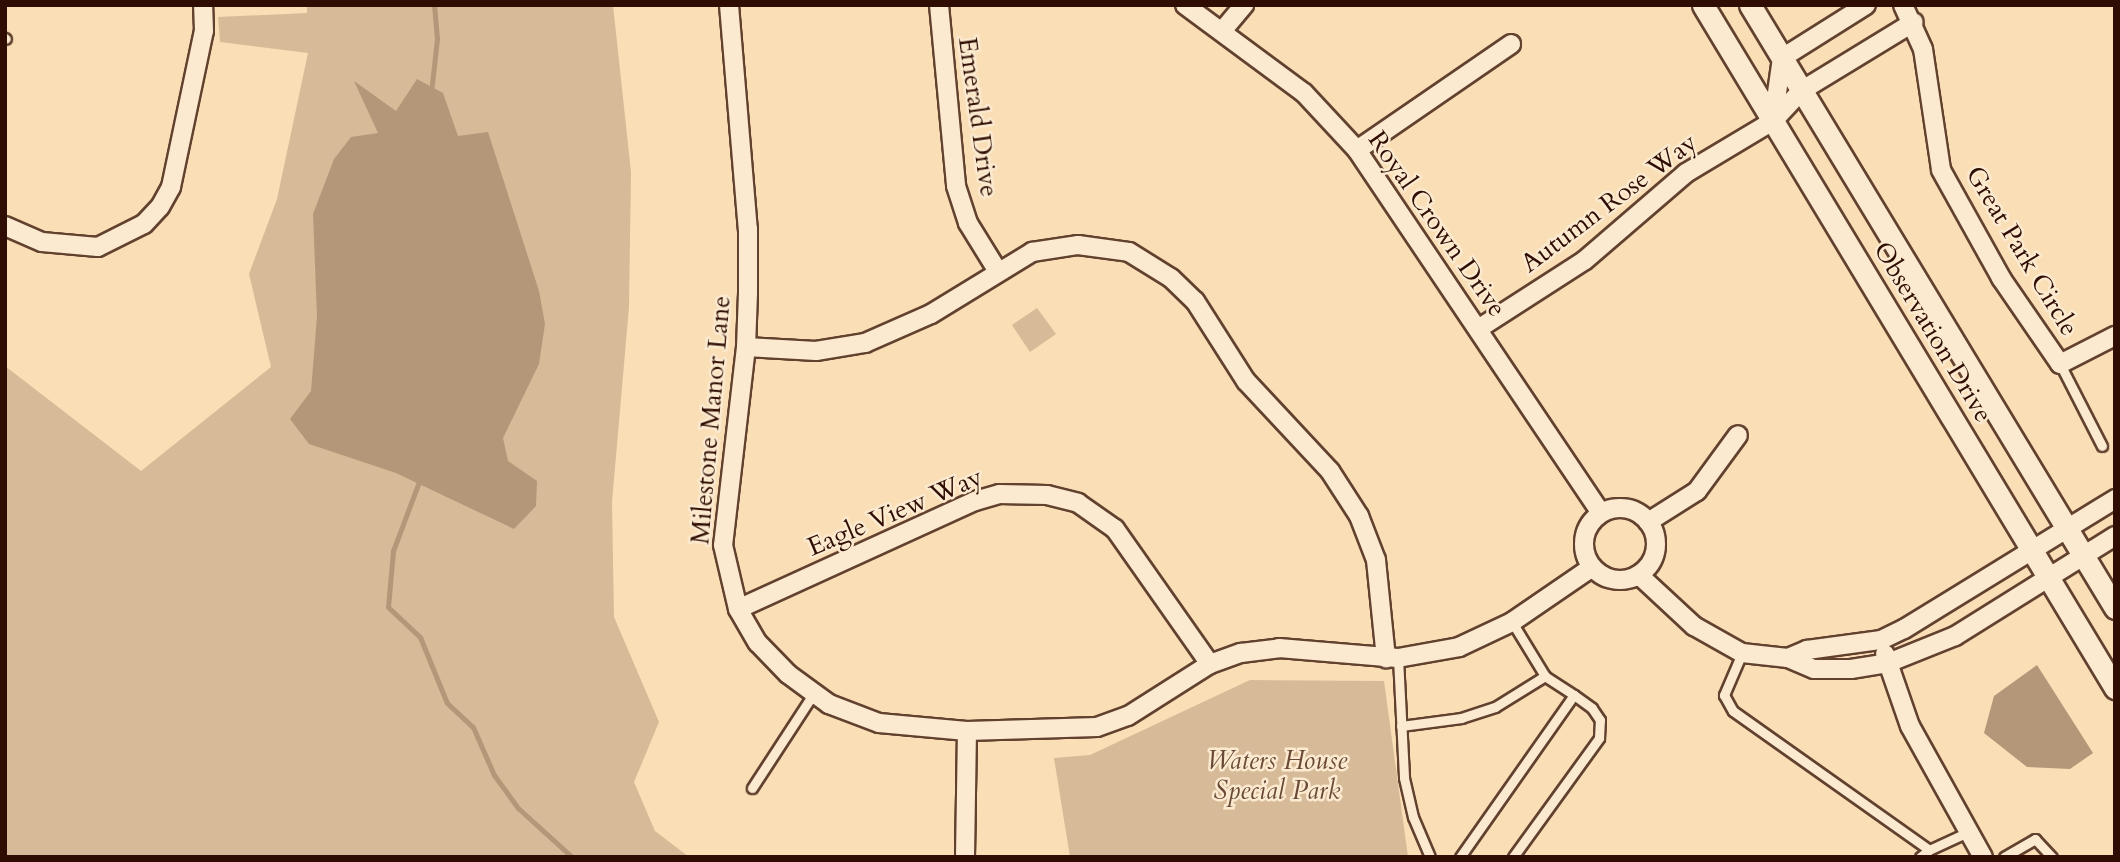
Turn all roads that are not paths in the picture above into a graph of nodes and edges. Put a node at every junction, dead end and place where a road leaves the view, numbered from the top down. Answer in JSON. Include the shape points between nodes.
{"nodes":[{"id":1,"x":203,"y":5,"type":"edge"},
{"id":2,"x":729,"y":5,"type":"edge"},
{"id":3,"x":939,"y":5,"type":"edge"},
{"id":4,"x":1185,"y":5,"type":"edge"},
{"id":5,"x":1244,"y":5,"type":"edge"},
{"id":6,"x":1703,"y":5,"type":"edge"},
{"id":7,"x":1750,"y":5,"type":"edge"},
{"id":8,"x":1866,"y":5,"type":"edge"},
{"id":9,"x":1903,"y":5,"type":"edge"},
{"id":10,"x":1914,"y":22,"type":"junction"},
{"id":11,"x":1223,"y":30,"type":"junction"},
{"id":12,"x":1511,"y":44,"type":"dead end"},
{"id":13,"x":1782,"y":58,"type":"junction"},
{"id":14,"x":1801,"y":91,"type":"junction"},
{"id":15,"x":1773,"y":121,"type":"junction"},
{"id":16,"x":1357,"y":150,"type":"junction"},
{"id":17,"x":5,"y":226,"type":"edge"},
{"id":18,"x":998,"y":270,"type":"junction"},
{"id":19,"x":1478,"y":329,"type":"junction"},
{"id":20,"x":2115,"y":336,"type":"edge"},
{"id":21,"x":746,"y":347,"type":"junction"},
{"id":22,"x":2060,"y":364,"type":"junction"},
{"id":23,"x":1738,"y":435,"type":"dead end"},
{"id":24,"x":2102,"y":446,"type":"dead end"},
{"id":25,"x":2115,"y":499,"type":"edge"},
{"id":26,"x":1601,"y":513,"type":"junction"},
{"id":27,"x":1648,"y":522,"type":"junction"},
{"id":28,"x":2067,"y":528,"type":"junction"},
{"id":29,"x":2115,"y":536,"type":"edge"},
{"id":30,"x":2032,"y":550,"type":"junction"},
{"id":31,"x":2083,"y":555,"type":"junction"},
{"id":32,"x":1591,"y":568,"type":"junction"},
{"id":33,"x":1640,"y":576,"type":"junction"},
{"id":34,"x":2048,"y":577,"type":"junction"},
{"id":35,"x":2115,"y":608,"type":"edge"},
{"id":36,"x":738,"y":609,"type":"junction"},
{"id":37,"x":1512,"y":622,"type":"junction"},
{"id":38,"x":1881,"y":640,"type":"junction"},
{"id":39,"x":1742,"y":653,"type":"junction"},
{"id":40,"x":1392,"y":658,"type":"junction"},
{"id":41,"x":1788,"y":658,"type":"junction"},
{"id":42,"x":1888,"y":663,"type":"junction"},
{"id":43,"x":1210,"y":664,"type":"junction"},
{"id":44,"x":1545,"y":676,"type":"junction"},
{"id":45,"x":2115,"y":688,"type":"edge"},
{"id":46,"x":814,"y":693,"type":"junction"},
{"id":47,"x":1574,"y":695,"type":"junction"},
{"id":48,"x":1401,"y":726,"type":"junction"},
{"id":49,"x":967,"y":730,"type":"junction"},
{"id":50,"x":752,"y":788,"type":"dead end"},
{"id":51,"x":1968,"y":832,"type":"junction"},
{"id":52,"x":1929,"y":850,"type":"junction"},
{"id":53,"x":965,"y":857,"type":"edge"},
{"id":54,"x":1430,"y":857,"type":"edge"},
{"id":55,"x":1460,"y":857,"type":"edge"},
{"id":56,"x":1513,"y":857,"type":"edge"},
{"id":57,"x":1920,"y":857,"type":"edge"},
{"id":58,"x":1983,"y":857,"type":"edge"},
{"id":59,"x":2004,"y":857,"type":"edge"},
{"id":60,"x":2052,"y":857,"type":"edge"}],
"edges":[{"from":1,"to":17,"type":"street","via":[[204,31],[171,187],[160,207],[133,230],[98,247],[42,242]]},
{"from":2,"to":21,"type":"street","name":"Milestone Manor Lane","via":[[748,229]]},
{"from":3,"to":18,"type":"street","name":"Emerald Drive","via":[[956,186],[968,223]]},
{"from":4,"to":11,"type":"street","name":"Royal Crown Drive"},
{"from":5,"to":11,"type":"street"},
{"from":6,"to":15,"type":"street","name":"Observation Drive"},
{"from":7,"to":13,"type":"street","name":"Observation Drive"},
{"from":8,"to":13,"type":"street"},
{"from":9,"to":10,"type":"street","name":"Great Park Circle"},
{"from":10,"to":14,"type":"street"},
{"from":10,"to":22,"type":"street","name":"Great Park Circle","via":[[1923,50],[1941,170],[2001,278]]},
{"from":11,"to":16,"type":"street","name":"Royal Crown Drive","via":[[1304,93]]},
{"from":12,"to":16,"type":"street"},
{"from":13,"to":14,"type":"street","name":"Observation Drive"},
{"from":13,"to":15,"type":"street"},
{"from":14,"to":15,"type":"street"},
{"from":14,"to":28,"type":"street","name":"Observation Drive"},
{"from":15,"to":19,"type":"street","name":"Autumn Rose Way","via":[[1686,173],[1586,260]]},
{"from":15,"to":30,"type":"street","name":"Observation Drive"},
{"from":16,"to":19,"type":"street","name":"Royal Crown Drive"},
{"from":18,"to":21,"type":"street","via":[[931,314],[865,343],[816,351]]},
{"from":18,"to":40,"type":"street","via":[[1032,252],[1078,245],[1129,252],[1171,278],[1195,301],[1247,381],[1330,471],[1359,516],[1376,560]]},
{"from":19,"to":26,"type":"street","name":"Royal Crown Drive"},
{"from":20,"to":22,"type":"street","name":"Great Park Circle"},
{"from":21,"to":36,"type":"street","name":"Milestone Manor Lane","via":[[723,545]]},
{"from":22,"to":24,"type":"lane"},
{"from":23,"to":27,"type":"street","via":[[1697,491]]},
{"from":25,"to":28,"type":"street"},
{"from":26,"to":27,"type":"street","via":[[1629,508]]},
{"from":26,"to":32,"type":"street","via":[[1588,526],[1585,540]]},
{"from":27,"to":33,"type":"street","via":[[1657,547]]},
{"from":28,"to":30,"type":"street"},
{"from":28,"to":31,"type":"street","name":"Observation Drive"},
{"from":29,"to":31,"type":"street"},
{"from":30,"to":34,"type":"street","name":"Observation Drive"},
{"from":30,"to":38,"type":"street"},
{"from":31,"to":34,"type":"street"},
{"from":31,"to":35,"type":"street","name":"Observation Drive"},
{"from":32,"to":33,"type":"street","via":[[1612,580]]},
{"from":32,"to":37,"type":"street","name":"Milestone Manor Lane"},
{"from":33,"to":39,"type":"street","via":[[1694,625]]},
{"from":34,"to":42,"type":"street","via":[[1955,636]]},
{"from":34,"to":45,"type":"street","name":"Observation Drive"},
{"from":36,"to":43,"type":"street","name":"Eagle View Way","via":[[975,501],[999,494],[1046,495],[1078,503],[1115,529]]},
{"from":36,"to":46,"type":"street","name":"Milestone Manor Lane","via":[[758,643]]},
{"from":37,"to":40,"type":"street","name":"Milestone Manor Lane","via":[[1459,648]]},
{"from":37,"to":44,"type":"lane"},
{"from":38,"to":41,"type":"street","via":[[1807,650]]},
{"from":38,"to":42,"type":"street"},
{"from":39,"to":41,"type":"street"},
{"from":39,"to":52,"type":"lane","via":[[1724,695],[1733,711]]},
{"from":40,"to":43,"type":"street","name":"Milestone Manor Lane","via":[[1279,648]]},
{"from":40,"to":48,"type":"lane"},
{"from":41,"to":42,"type":"street","via":[[1814,668]]},
{"from":42,"to":51,"type":"street","via":[[1910,726]]},
{"from":43,"to":49,"type":"street","name":"Milestone Manor Lane","via":[[1128,716],[1097,727]]},
{"from":44,"to":47,"type":"lane"},
{"from":44,"to":48,"type":"lane","via":[[1495,707],[1461,718]]},
{"from":46,"to":49,"type":"street","name":"Milestone Manor Lane","via":[[829,704],[879,723]]},
{"from":46,"to":50,"type":"lane"},
{"from":47,"to":55,"type":"lane"},
{"from":47,"to":56,"type":"lane","via":[[1600,720],[1598,738]]},
{"from":48,"to":54,"type":"lane","via":[[1404,778],[1416,827]]},
{"from":49,"to":53,"type":"street"},
{"from":51,"to":52,"type":"lane"},
{"from":51,"to":58,"type":"street"},
{"from":52,"to":57,"type":"lane"},
{"from":59,"to":60,"type":"lane","via":[[2035,839]]}]}
